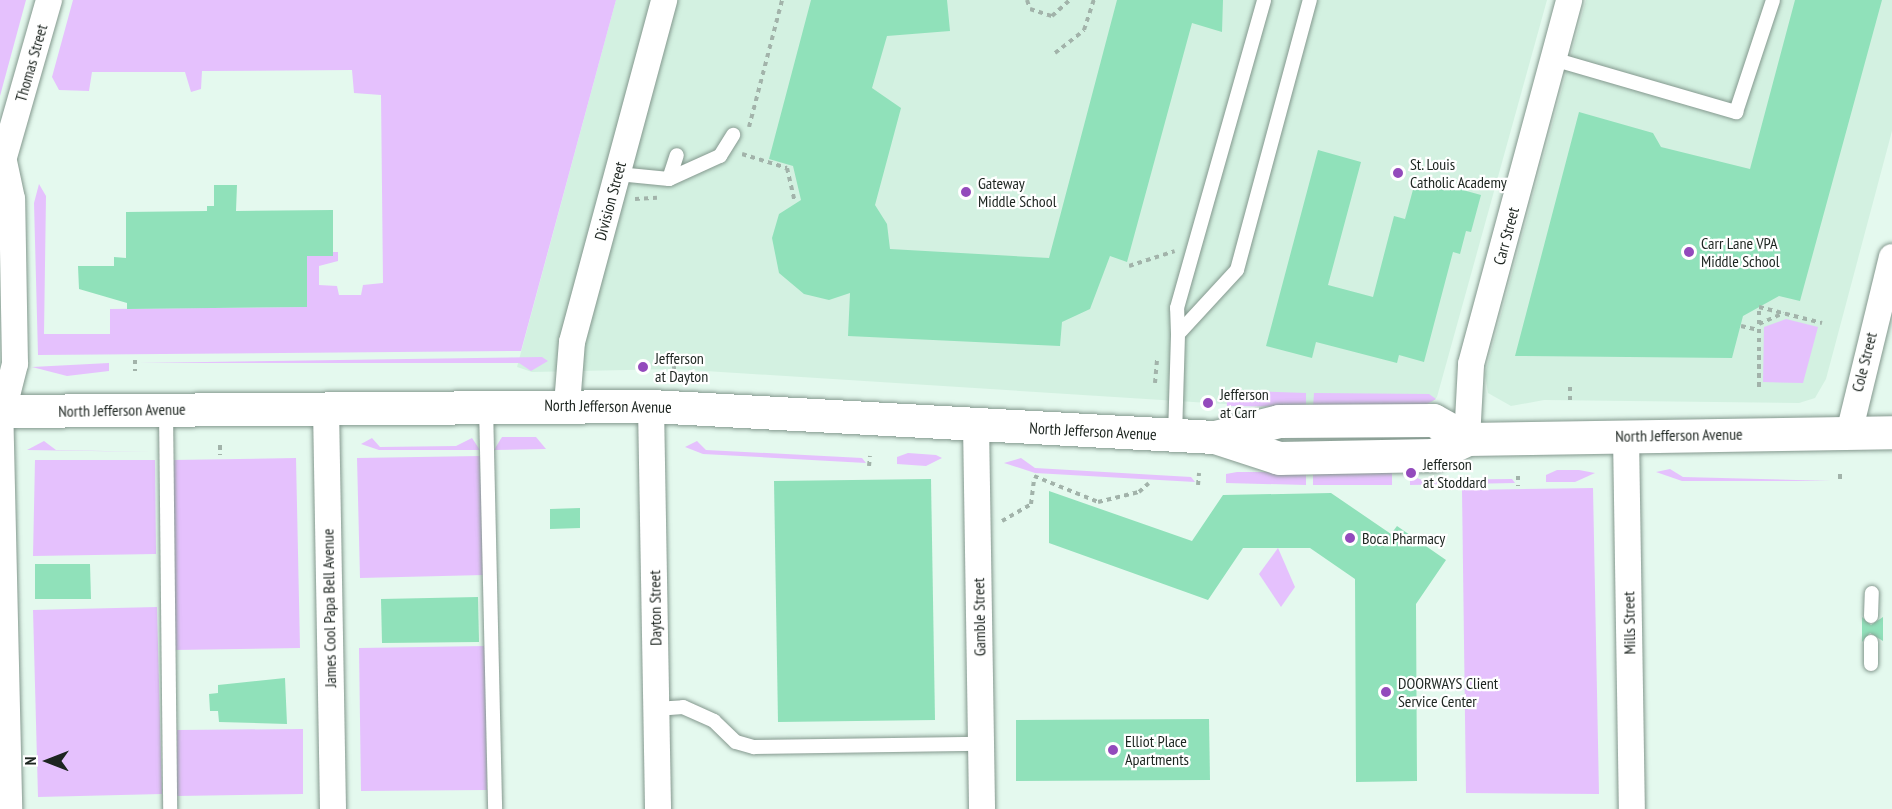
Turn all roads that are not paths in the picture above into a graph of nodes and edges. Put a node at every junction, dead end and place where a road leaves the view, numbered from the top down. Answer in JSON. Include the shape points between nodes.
{"nodes":[{"id":1,"x":49,"y":0,"type":"edge"},
{"id":2,"x":664,"y":0,"type":"edge"},
{"id":3,"x":1264,"y":0,"type":"edge"},
{"id":4,"x":1310,"y":0,"type":"edge"},
{"id":5,"x":1569,"y":0,"type":"edge"},
{"id":6,"x":1773,"y":0,"type":"edge"},
{"id":7,"x":1553,"y":59,"type":"junction"},
{"id":8,"x":733,"y":135,"type":"dead end"},
{"id":9,"x":677,"y":155,"type":"dead end"},
{"id":10,"x":2,"y":166,"type":"edge"},
{"id":11,"x":618,"y":174,"type":"junction"},
{"id":12,"x":669,"y":179,"type":"junction"},
{"id":13,"x":1892,"y":257,"type":"edge"},
{"id":14,"x":1178,"y":334,"type":"junction"},
{"id":15,"x":567,"y":405,"type":"junction"},
{"id":16,"x":486,"y":406,"type":"junction"},
{"id":17,"x":651,"y":406,"type":"junction"},
{"id":18,"x":1,"y":408,"type":"edge"},
{"id":19,"x":326,"y":408,"type":"junction"},
{"id":20,"x":166,"y":409,"type":"junction"},
{"id":21,"x":976,"y":424,"type":"junction"},
{"id":22,"x":1892,"y":432,"type":"edge"},
{"id":23,"x":1849,"y":433,"type":"junction"},
{"id":24,"x":1175,"y":436,"type":"junction"},
{"id":25,"x":1626,"y":436,"type":"junction"},
{"id":26,"x":1467,"y":439,"type":"junction"},
{"id":27,"x":1872,"y":593,"type":"dead end"},
{"id":28,"x":1871,"y":616,"type":"dead end"},
{"id":29,"x":1871,"y":642,"type":"dead end"},
{"id":30,"x":1871,"y":664,"type":"dead end"},
{"id":31,"x":656,"y":709,"type":"junction"},
{"id":32,"x":981,"y":744,"type":"junction"},
{"id":33,"x":9,"y":809,"type":"edge"},
{"id":34,"x":170,"y":809,"type":"edge"},
{"id":35,"x":333,"y":809,"type":"edge"},
{"id":36,"x":495,"y":809,"type":"edge"},
{"id":37,"x":658,"y":809,"type":"edge"},
{"id":38,"x":982,"y":809,"type":"edge"},
{"id":39,"x":1632,"y":809,"type":"edge"}],
"edges":[{"from":1,"to":10,"type":"street","name":"Thomas Street"},
{"from":2,"to":11,"type":"street","name":"Division Street"},
{"from":3,"to":14,"type":"lane","via":[[1177,308]]},
{"from":4,"to":14,"type":"lane","via":[[1237,270]]},
{"from":5,"to":7,"type":"street","name":"Carr Street"},
{"from":6,"to":7,"type":"lane","via":[[1736,112]]},
{"from":7,"to":26,"type":"street","name":"Carr Street","via":[[1471,364]]},
{"from":8,"to":12,"type":"lane","via":[[720,156]]},
{"from":9,"to":12,"type":"lane"},
{"from":10,"to":18,"type":"street","name":"Thomas Street","via":[[12,200],[15,364]]},
{"from":11,"to":12,"type":"lane"},
{"from":11,"to":15,"type":"street","name":"Division Street","via":[[572,342]]},
{"from":13,"to":23,"type":"street","name":"Cole Street"},
{"from":14,"to":24,"type":"lane"},
{"from":15,"to":16,"type":"main road","name":"North Jefferson Avenue"},
{"from":15,"to":17,"type":"main road","name":"North Jefferson Avenue"},
{"from":16,"to":19,"type":"main road","name":"North Jefferson Avenue"},
{"from":16,"to":36,"type":"lane"},
{"from":17,"to":21,"type":"main road","name":"North Jefferson Avenue"},
{"from":17,"to":31,"type":"street","name":"Dayton Street"},
{"from":18,"to":20,"type":"main road","name":"North Jefferson Avenue"},
{"from":18,"to":33,"type":"street","name":"Thomas Street"},
{"from":19,"to":20,"type":"main road","name":"North Jefferson Avenue"},
{"from":19,"to":35,"type":"street","name":"James Cool Papa Bell Avenue"},
{"from":20,"to":34,"type":"lane"},
{"from":21,"to":24,"type":"main road","name":"North Jefferson Avenue"},
{"from":21,"to":32,"type":"street","name":"Gamble Street"},
{"from":22,"to":23,"type":"main road","name":"North Jefferson Avenue"},
{"from":23,"to":25,"type":"main road","name":"North Jefferson Avenue"},
{"from":24,"to":26,"type":"main road","name":"North Jefferson Avenue","via":[[1215,437],[1279,421],[1432,420]]},
{"from":25,"to":26,"type":"main road","name":"North Jefferson Avenue"},
{"from":25,"to":39,"type":"street","name":"Mills Street"},
{"from":27,"to":28,"type":"lane"},
{"from":29,"to":30,"type":"lane"},
{"from":31,"to":32,"type":"lane","via":[[683,707],[714,721],[736,742],[754,747]]},
{"from":31,"to":37,"type":"street","name":"Dayton Street"},
{"from":32,"to":38,"type":"street","name":"Gamble Street"}]}
